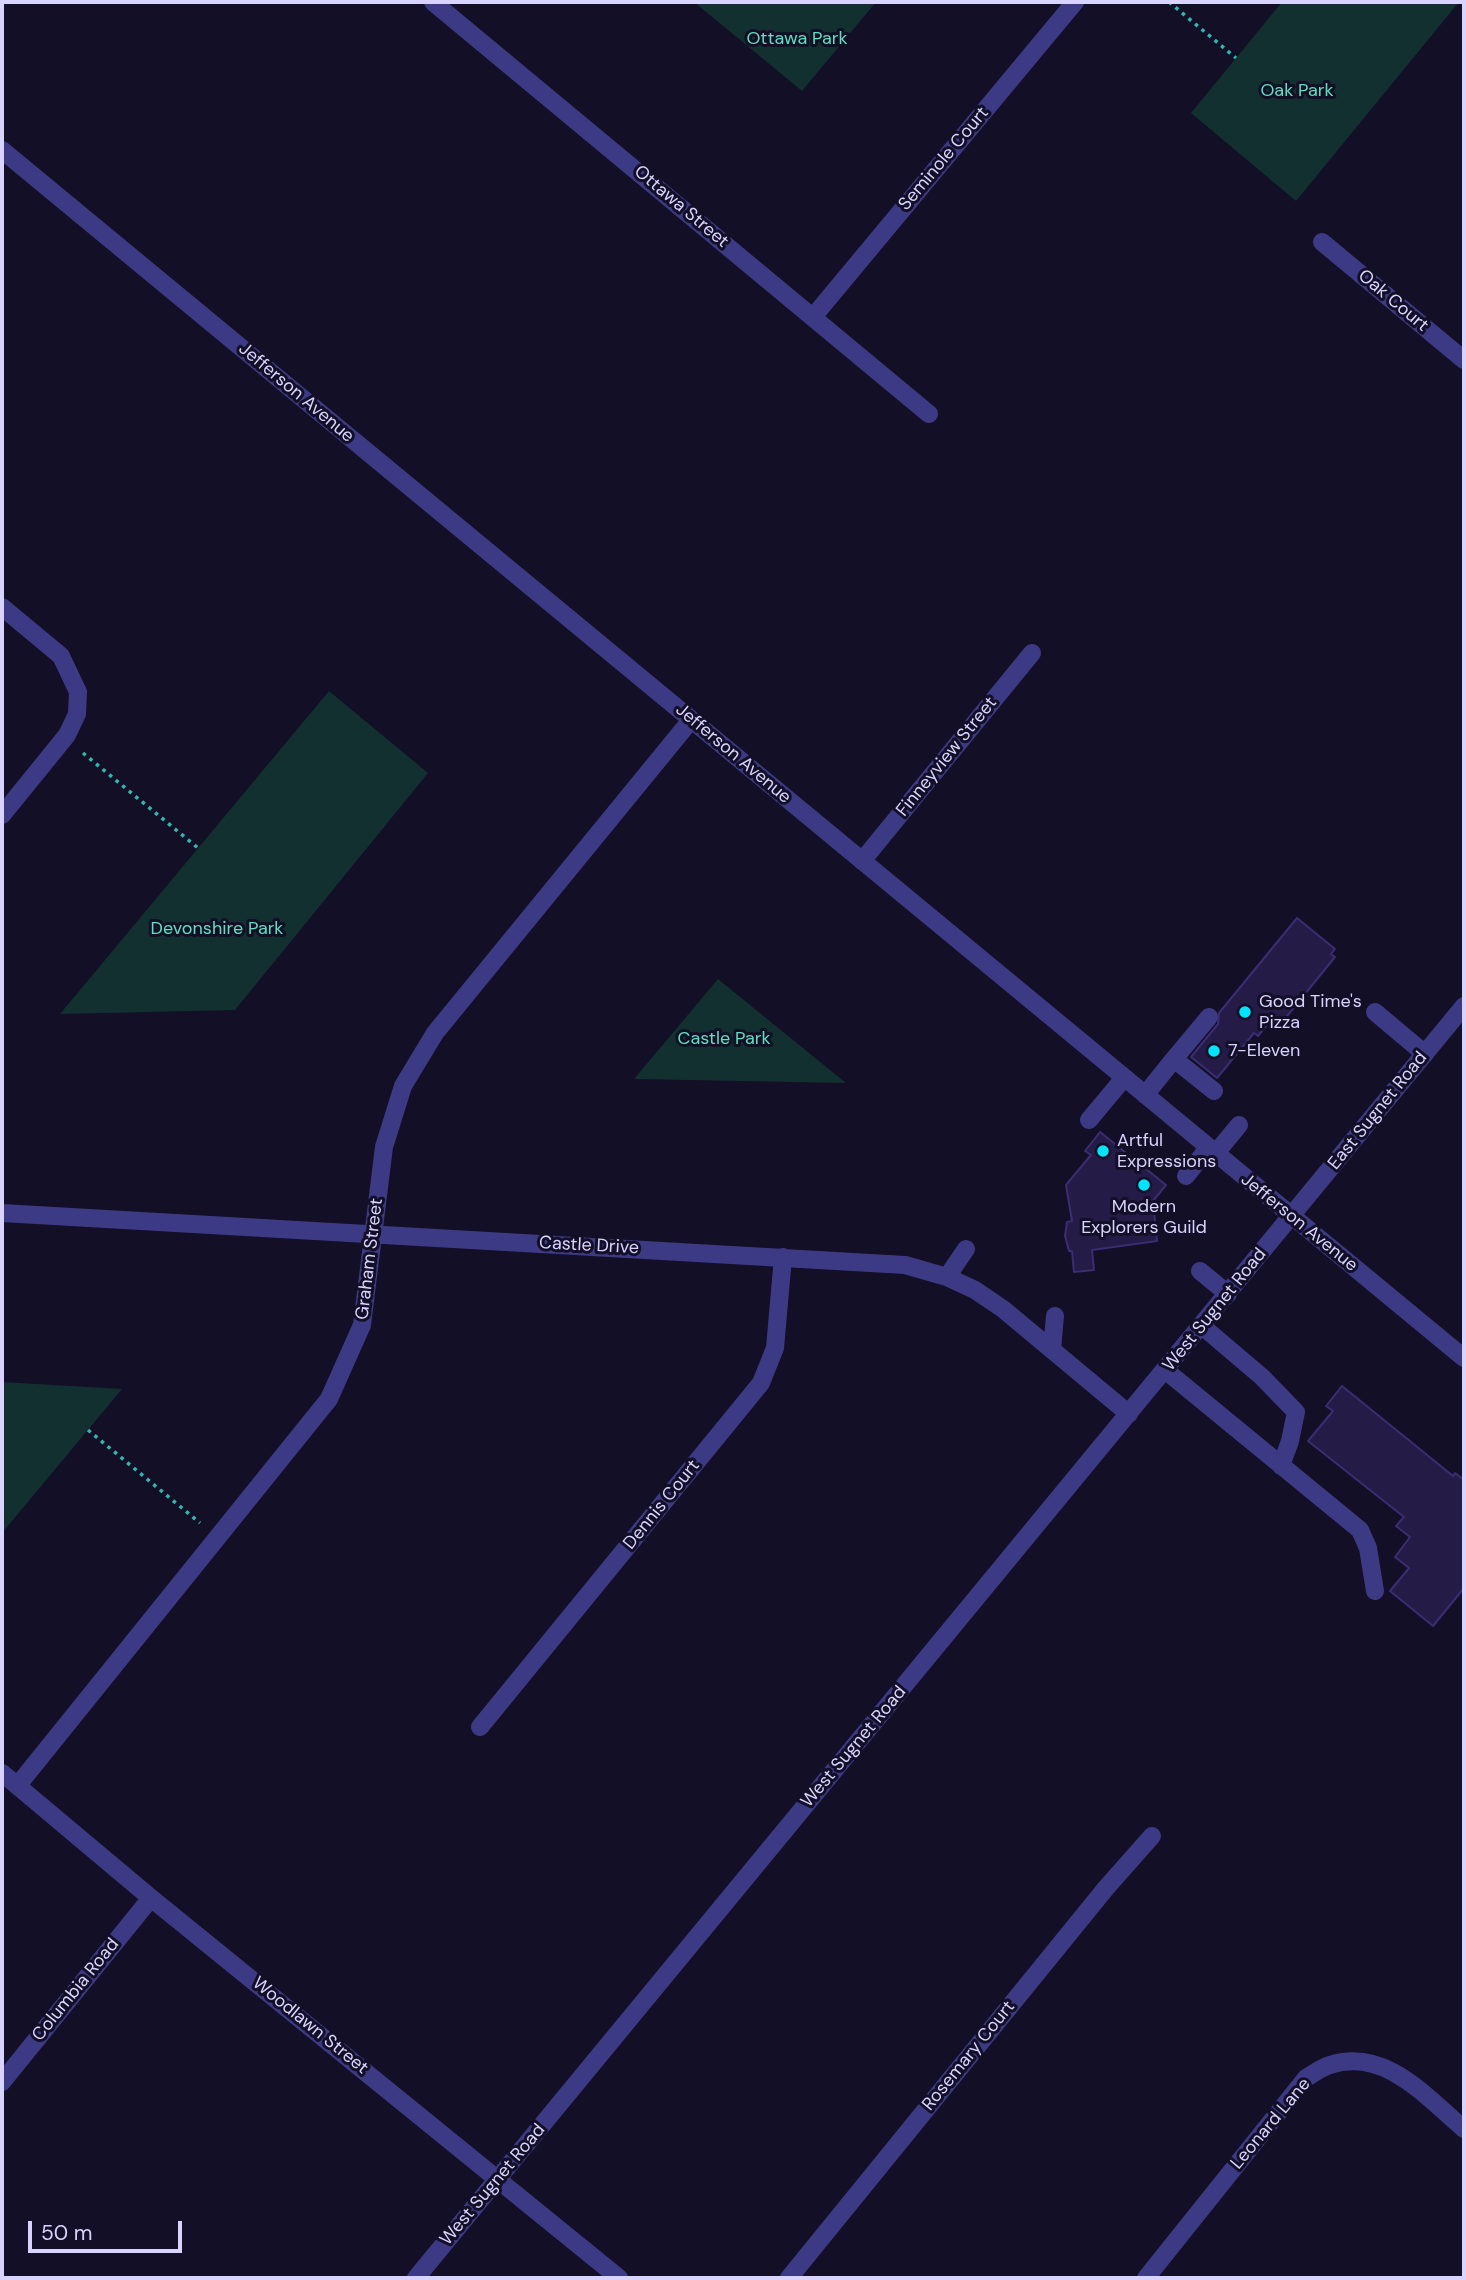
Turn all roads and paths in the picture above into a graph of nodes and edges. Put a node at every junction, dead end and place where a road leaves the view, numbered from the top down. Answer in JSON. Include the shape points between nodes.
{"nodes":[{"id":1,"x":433,"y":2,"type":"edge"},
{"id":2,"x":1074,"y":2,"type":"edge"},
{"id":3,"x":1170,"y":2,"type":"edge"},
{"id":4,"x":1236,"y":58,"type":"dead end"},
{"id":5,"x":2,"y":150,"type":"edge"},
{"id":6,"x":1322,"y":242,"type":"dead end"},
{"id":7,"x":813,"y":317,"type":"junction"},
{"id":8,"x":1464,"y":360,"type":"edge"},
{"id":9,"x":929,"y":414,"type":"dead end"},
{"id":10,"x":2,"y":607,"type":"edge"},
{"id":11,"x":1032,"y":653,"type":"dead end"},
{"id":12,"x":691,"y":720,"type":"junction"},
{"id":13,"x":83,"y":752,"type":"dead end"},
{"id":14,"x":2,"y":815,"type":"edge"},
{"id":15,"x":198,"y":848,"type":"dead end"},
{"id":16,"x":862,"y":861,"type":"junction"},
{"id":17,"x":1464,"y":1006,"type":"edge"},
{"id":18,"x":1375,"y":1012,"type":"dead end"},
{"id":19,"x":1209,"y":1017,"type":"dead end"},
{"id":20,"x":1425,"y":1054,"type":"junction"},
{"id":21,"x":1174,"y":1059,"type":"junction"},
{"id":22,"x":1124,"y":1078,"type":"junction"},
{"id":23,"x":1214,"y":1091,"type":"dead end"},
{"id":24,"x":1145,"y":1095,"type":"junction"},
{"id":25,"x":1089,"y":1121,"type":"dead end"},
{"id":26,"x":1238,"y":1125,"type":"dead end"},
{"id":27,"x":1212,"y":1151,"type":"junction"},
{"id":28,"x":1186,"y":1176,"type":"dead end"},
{"id":29,"x":2,"y":1213,"type":"edge"},
{"id":30,"x":1292,"y":1217,"type":"junction"},
{"id":31,"x":373,"y":1233,"type":"junction"},
{"id":32,"x":966,"y":1249,"type":"dead end"},
{"id":33,"x":783,"y":1257,"type":"junction"},
{"id":34,"x":1200,"y":1271,"type":"dead end"},
{"id":35,"x":947,"y":1277,"type":"junction"},
{"id":36,"x":1228,"y":1294,"type":"junction"},
{"id":37,"x":1055,"y":1316,"type":"dead end"},
{"id":38,"x":1202,"y":1326,"type":"junction"},
{"id":39,"x":1052,"y":1350,"type":"junction"},
{"id":40,"x":1464,"y":1359,"type":"edge"},
{"id":41,"x":1165,"y":1370,"type":"junction"},
{"id":42,"x":1129,"y":1414,"type":"junction"},
{"id":43,"x":88,"y":1430,"type":"dead end"},
{"id":44,"x":1281,"y":1466,"type":"junction"},
{"id":45,"x":200,"y":1523,"type":"dead end"},
{"id":46,"x":1376,"y":1591,"type":"dead end"},
{"id":47,"x":480,"y":1727,"type":"dead end"},
{"id":48,"x":2,"y":1773,"type":"edge"},
{"id":49,"x":18,"y":1786,"type":"junction"},
{"id":50,"x":1152,"y":1836,"type":"dead end"},
{"id":51,"x":151,"y":1898,"type":"junction"},
{"id":52,"x":2,"y":2082,"type":"edge"},
{"id":53,"x":1464,"y":2129,"type":"edge"},
{"id":54,"x":498,"y":2179,"type":"junction"},
{"id":55,"x":416,"y":2278,"type":"edge"},
{"id":56,"x":619,"y":2278,"type":"edge"},
{"id":57,"x":789,"y":2278,"type":"edge"},
{"id":58,"x":1146,"y":2278,"type":"edge"}],
"edges":[{"from":1,"to":7,"type":"street","name":"Ottawa Street"},
{"from":2,"to":7,"type":"street","name":"Seminole Court"},
{"from":3,"to":4,"type":"path"},
{"from":5,"to":12,"type":"street","name":"Jefferson Avenue"},
{"from":6,"to":8,"type":"street","name":"Oak Court"},
{"from":7,"to":9,"type":"street","name":"Ottawa Street"},
{"from":10,"to":14,"type":"street","via":[[61,656],[78,692],[77,715],[68,735]]},
{"from":11,"to":16,"type":"street","name":"Finneyview Street"},
{"from":12,"to":16,"type":"street","name":"Jefferson Avenue"},
{"from":12,"to":31,"type":"street","name":"Graham Street","via":[[435,1033],[403,1086],[384,1147]]},
{"from":13,"to":15,"type":"path"},
{"from":16,"to":22,"type":"street","name":"Jefferson Avenue"},
{"from":17,"to":20,"type":"street","name":"East Sugnet Road"},
{"from":18,"to":20,"type":"street"},
{"from":19,"to":21,"type":"street"},
{"from":20,"to":30,"type":"street","name":"East Sugnet Road"},
{"from":21,"to":23,"type":"street"},
{"from":21,"to":24,"type":"street"},
{"from":22,"to":24,"type":"street","name":"Jefferson Avenue"},
{"from":22,"to":25,"type":"street"},
{"from":24,"to":27,"type":"street","name":"Jefferson Avenue"},
{"from":26,"to":27,"type":"street"},
{"from":27,"to":28,"type":"street"},
{"from":27,"to":30,"type":"street","name":"Jefferson Avenue"},
{"from":29,"to":31,"type":"street","name":"Castle Drive"},
{"from":30,"to":36,"type":"street","name":"West Sugnet Road"},
{"from":30,"to":40,"type":"street","name":"Jefferson Avenue"},
{"from":31,"to":33,"type":"street","name":"Castle Drive"},
{"from":31,"to":49,"type":"street","name":"Graham Street","via":[[362,1325],[329,1399]]},
{"from":32,"to":35,"type":"street"},
{"from":33,"to":35,"type":"street","name":"Castle Drive","via":[[905,1265]]},
{"from":33,"to":47,"type":"street","name":"Dennis Court","via":[[775,1348],[761,1383]]},
{"from":34,"to":36,"type":"street"},
{"from":35,"to":39,"type":"street","name":"Castle Drive","via":[[1003,1309]]},
{"from":36,"to":38,"type":"street","name":"West Sugnet Road"},
{"from":37,"to":39,"type":"street"},
{"from":38,"to":41,"type":"street","name":"West Sugnet Road"},
{"from":38,"to":44,"type":"street","via":[[1296,1412]]},
{"from":39,"to":42,"type":"street","name":"Castle Drive"},
{"from":41,"to":42,"type":"street","name":"West Sugnet Road"},
{"from":41,"to":44,"type":"street"},
{"from":42,"to":54,"type":"street","name":"West Sugnet Road"},
{"from":43,"to":45,"type":"path"},
{"from":44,"to":46,"type":"street","via":[[1360,1530]]},
{"from":48,"to":49,"type":"street","name":"Woodlawn Street"},
{"from":49,"to":51,"type":"street","name":"Woodlawn Street"},
{"from":50,"to":57,"type":"street","name":"Rosemary Court"},
{"from":51,"to":52,"type":"street","name":"Columbia Road"},
{"from":51,"to":54,"type":"street","name":"Woodlawn Street"},
{"from":53,"to":58,"type":"street","name":"Leonard Lane","via":[[1396,2072],[1377,2064],[1329,2065],[1306,2078]]},
{"from":54,"to":55,"type":"street","name":"West Sugnet Road"},
{"from":54,"to":56,"type":"street","name":"Woodlawn Street"}]}
